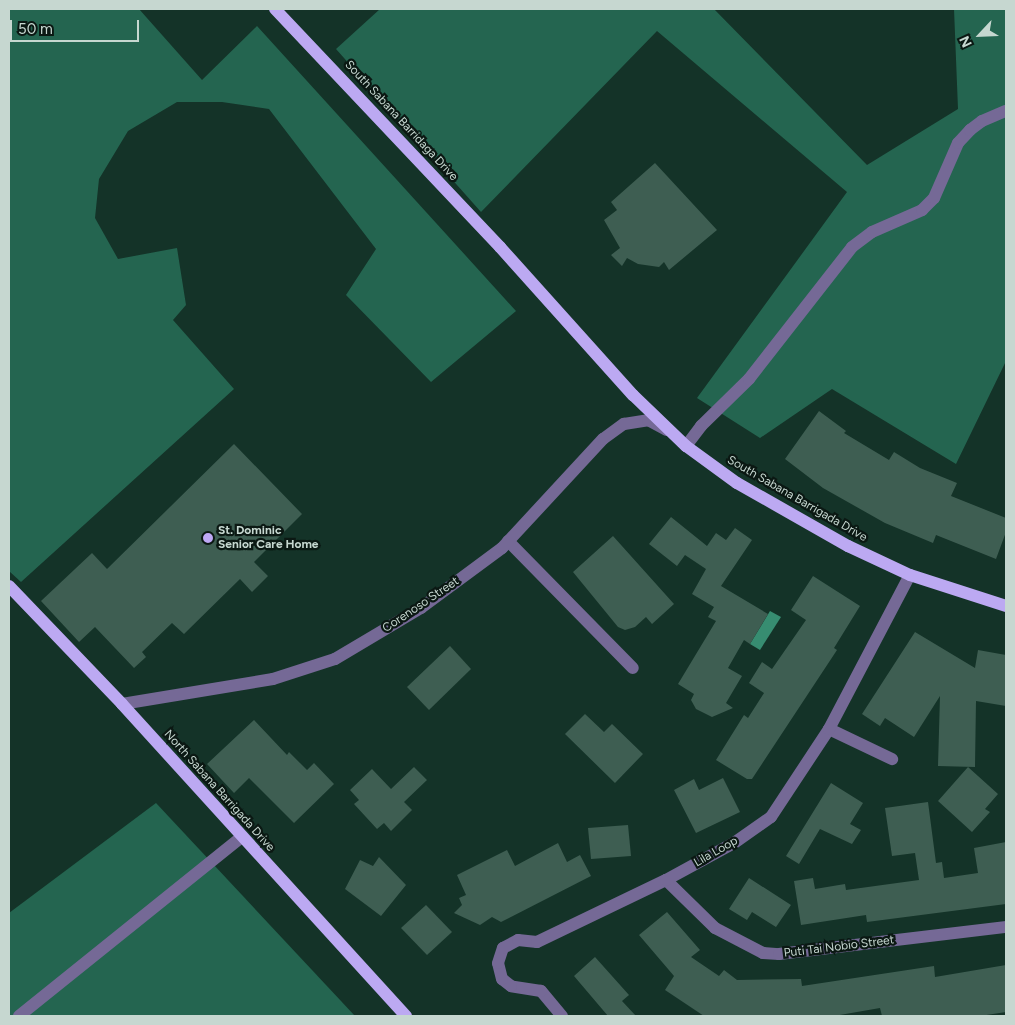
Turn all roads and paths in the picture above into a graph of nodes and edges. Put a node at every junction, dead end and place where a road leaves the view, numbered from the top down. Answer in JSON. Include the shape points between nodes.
{"nodes":[{"id":1,"x":275,"y":9,"type":"edge"},
{"id":2,"x":1006,"y":111,"type":"edge"},
{"id":3,"x":506,"y":252,"type":"joint"},
{"id":4,"x":668,"y":430,"type":"junction"},
{"id":5,"x":686,"y":446,"type":"junction"},
{"id":6,"x":508,"y":541,"type":"junction"},
{"id":7,"x":910,"y":575,"type":"junction"},
{"id":8,"x":9,"y":586,"type":"edge"},
{"id":9,"x":1006,"y":606,"type":"edge"},
{"id":10,"x":633,"y":668,"type":"dead end"},
{"id":11,"x":122,"y":704,"type":"junction"},
{"id":12,"x":829,"y":728,"type":"junction"},
{"id":13,"x":892,"y":759,"type":"dead end"},
{"id":14,"x":242,"y":837,"type":"junction"},
{"id":15,"x":666,"y":880,"type":"junction"},
{"id":16,"x":1006,"y":927,"type":"edge"},
{"id":17,"x":20,"y":1016,"type":"edge"},
{"id":18,"x":406,"y":1016,"type":"edge"},
{"id":19,"x":562,"y":1016,"type":"edge"}],
"edges":[{"from":1,"to":3,"type":"main road","name":"South Sabana Barridaga Drive"},
{"from":2,"to":5,"type":"street","via":[[982,121],[958,143],[934,198],[922,210],[872,232],[852,247],[749,379],[701,426]]},
{"from":3,"to":4,"type":"main road","name":"South Sabana Barrigada Drive"},
{"from":4,"to":5,"type":"main road","name":"South Sabana Barrigada Drive"},
{"from":4,"to":6,"type":"street","name":"Corenoso Street","via":[[648,420],[624,424],[604,439]]},
{"from":5,"to":7,"type":"main road","name":"South Sabana Barrigada Drive","via":[[737,483],[848,546]]},
{"from":6,"to":10,"type":"street"},
{"from":6,"to":11,"type":"street","name":"Corenoso Street","via":[[420,608],[335,659],[274,679]]},
{"from":7,"to":9,"type":"main road","name":"South Sabana Barrigada Drive"},
{"from":7,"to":12,"type":"street","name":"Lila Loop"},
{"from":8,"to":11,"type":"main road","name":"North Sabana Barrigada Drive"},
{"from":11,"to":14,"type":"main road","name":"North Sabana Barrigada Drive"},
{"from":12,"to":13,"type":"street"},
{"from":12,"to":15,"type":"street","name":"Lila Loop","via":[[771,817],[734,843]]},
{"from":14,"to":17,"type":"street"},
{"from":14,"to":18,"type":"main road","name":"North Sabana Barrigada Drive"},
{"from":15,"to":16,"type":"street","name":"Puti Tai Nobio Street","via":[[714,928],[763,953],[778,954]]},
{"from":15,"to":19,"type":"street","name":"Lila Loop","via":[[537,942],[518,940],[503,948],[498,963],[502,979],[511,986],[542,991]]}]}
